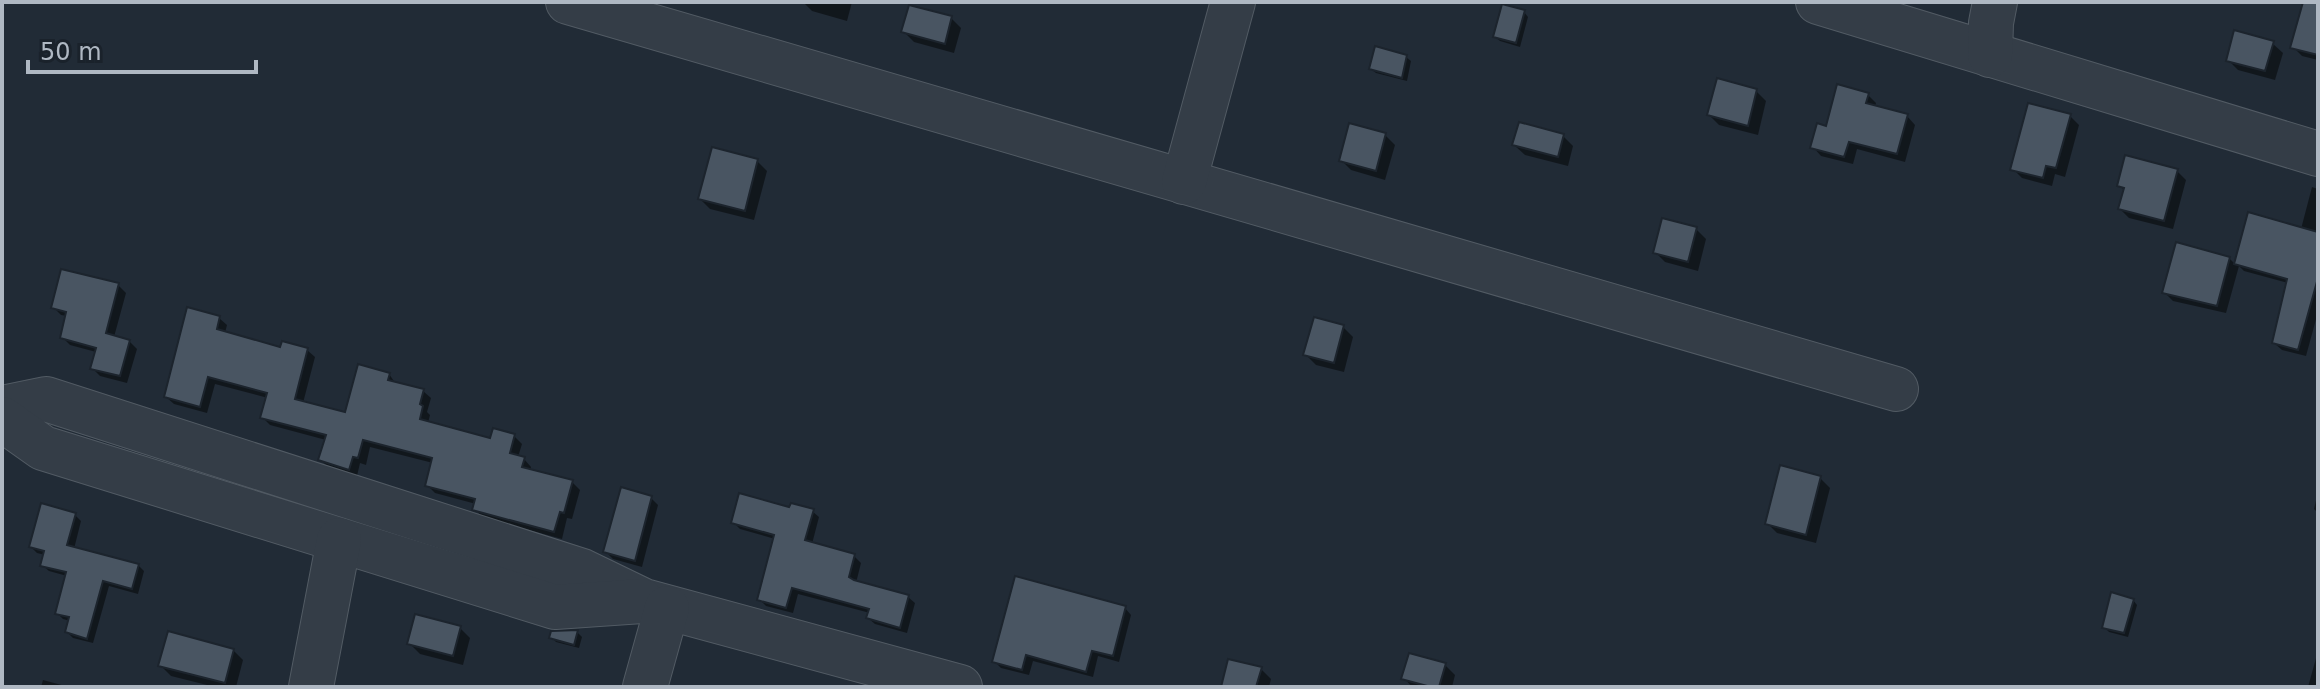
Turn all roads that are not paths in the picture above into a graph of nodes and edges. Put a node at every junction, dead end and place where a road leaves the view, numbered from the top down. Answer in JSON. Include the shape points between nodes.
{"nodes":[{"id":1,"x":568,"y":2,"type":"edge"},
{"id":2,"x":1233,"y":2,"type":"edge"},
{"id":3,"x":1818,"y":2,"type":"edge"},
{"id":4,"x":1995,"y":2,"type":"edge"},
{"id":5,"x":1990,"y":55,"type":"junction"},
{"id":6,"x":2318,"y":154,"type":"edge"},
{"id":7,"x":1184,"y":182,"type":"junction"},
{"id":8,"x":1896,"y":389,"type":"dead end"},
{"id":9,"x":2,"y":408,"type":"edge"},
{"id":10,"x":2,"y":419,"type":"edge"},
{"id":11,"x":339,"y":540,"type":"junction"},
{"id":12,"x":656,"y":604,"type":"junction"},
{"id":13,"x":311,"y":687,"type":"edge"},
{"id":14,"x":645,"y":687,"type":"edge"},
{"id":15,"x":960,"y":687,"type":"edge"}],
"edges":[{"from":1,"to":7,"type":"street"},
{"from":2,"to":7,"type":"street"},
{"from":3,"to":5,"type":"street"},
{"from":4,"to":5,"type":"street"},
{"from":5,"to":6,"type":"street"},
{"from":7,"to":8,"type":"street"},
{"from":9,"to":12,"type":"street","via":[[46,399],[582,571]]},
{"from":10,"to":11,"type":"street","via":[[43,448]]},
{"from":11,"to":12,"type":"street","via":[[555,607]]},
{"from":11,"to":13,"type":"street"},
{"from":12,"to":14,"type":"street"},
{"from":12,"to":15,"type":"street"}]}
